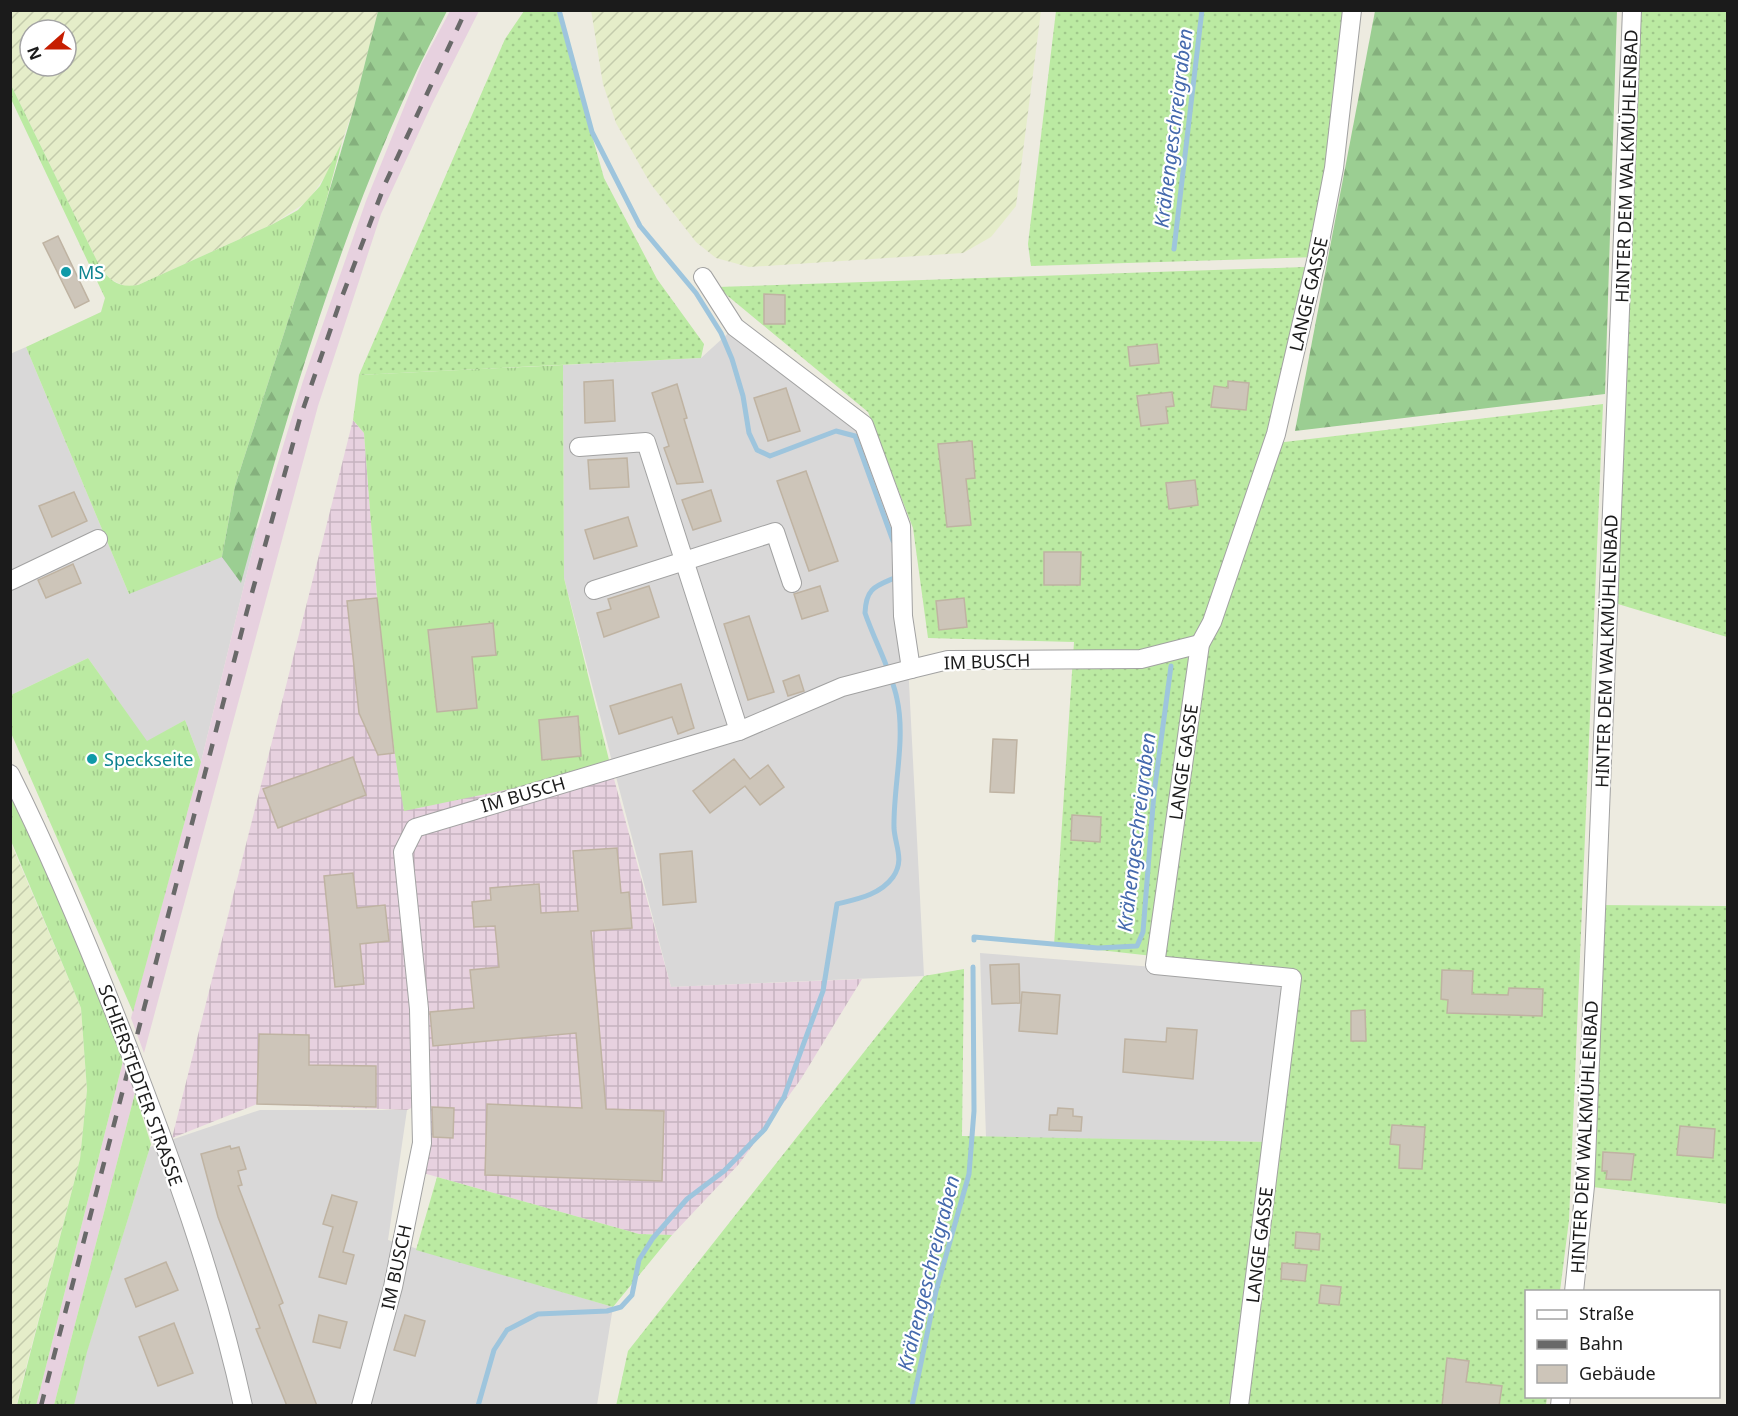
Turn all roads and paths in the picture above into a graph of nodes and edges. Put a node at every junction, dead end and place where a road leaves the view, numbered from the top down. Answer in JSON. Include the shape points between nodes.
{"nodes":[{"id":1,"x":1352,"y":10,"type":"edge"},
{"id":2,"x":1632,"y":10,"type":"edge"},
{"id":3,"x":703,"y":277,"type":"dead end"},
{"id":4,"x":579,"y":447,"type":"dead end"},
{"id":5,"x":98,"y":539,"type":"dead end"},
{"id":6,"x":685,"y":561,"type":"junction"},
{"id":7,"x":10,"y":581,"type":"edge"},
{"id":8,"x":792,"y":583,"type":"dead end"},
{"id":9,"x":594,"y":590,"type":"dead end"},
{"id":10,"x":1200,"y":644,"type":"junction"},
{"id":11,"x":898,"y":672,"type":"junction"},
{"id":12,"x":739,"y":731,"type":"junction"},
{"id":13,"x":10,"y":774,"type":"edge"},
{"id":14,"x":1574,"y":1290,"type":"edge"},
{"id":15,"x":243,"y":1406,"type":"edge"},
{"id":16,"x":361,"y":1406,"type":"edge"},
{"id":17,"x":1239,"y":1406,"type":"edge"}],
"edges":[{"from":1,"to":10,"type":"street","name":"LANGE GASSE","via":[[1334,168],[1276,434],[1212,622]]},
{"from":2,"to":14,"type":"street","name":"HINTER DEM WALKMÜHLENBAD","via":[[1585,1186]]},
{"from":3,"to":11,"type":"street","via":[[735,327],[864,425],[901,526],[903,616]]},
{"from":4,"to":6,"type":"street","via":[[646,442]]},
{"from":5,"to":7,"type":"street"},
{"from":6,"to":8,"type":"street","via":[[775,532]]},
{"from":6,"to":9,"type":"street"},
{"from":6,"to":12,"type":"street"},
{"from":10,"to":11,"type":"street","name":"IM BUSCH","via":[[1141,659],[948,660]]},
{"from":10,"to":17,"type":"street","name":"LANGE GASSE","via":[[1155,965],[1292,978]]},
{"from":11,"to":12,"type":"street","name":"IM BUSCH","via":[[842,687]]},
{"from":12,"to":16,"type":"street","name":"IM BUSCH","via":[[415,828],[403,852],[419,1009],[422,1143],[393,1287]]},
{"from":13,"to":15,"type":"street","name":"SCHIERSTEDTER STRASSE","via":[[103,981],[154,1116],[229,1340]]}]}
